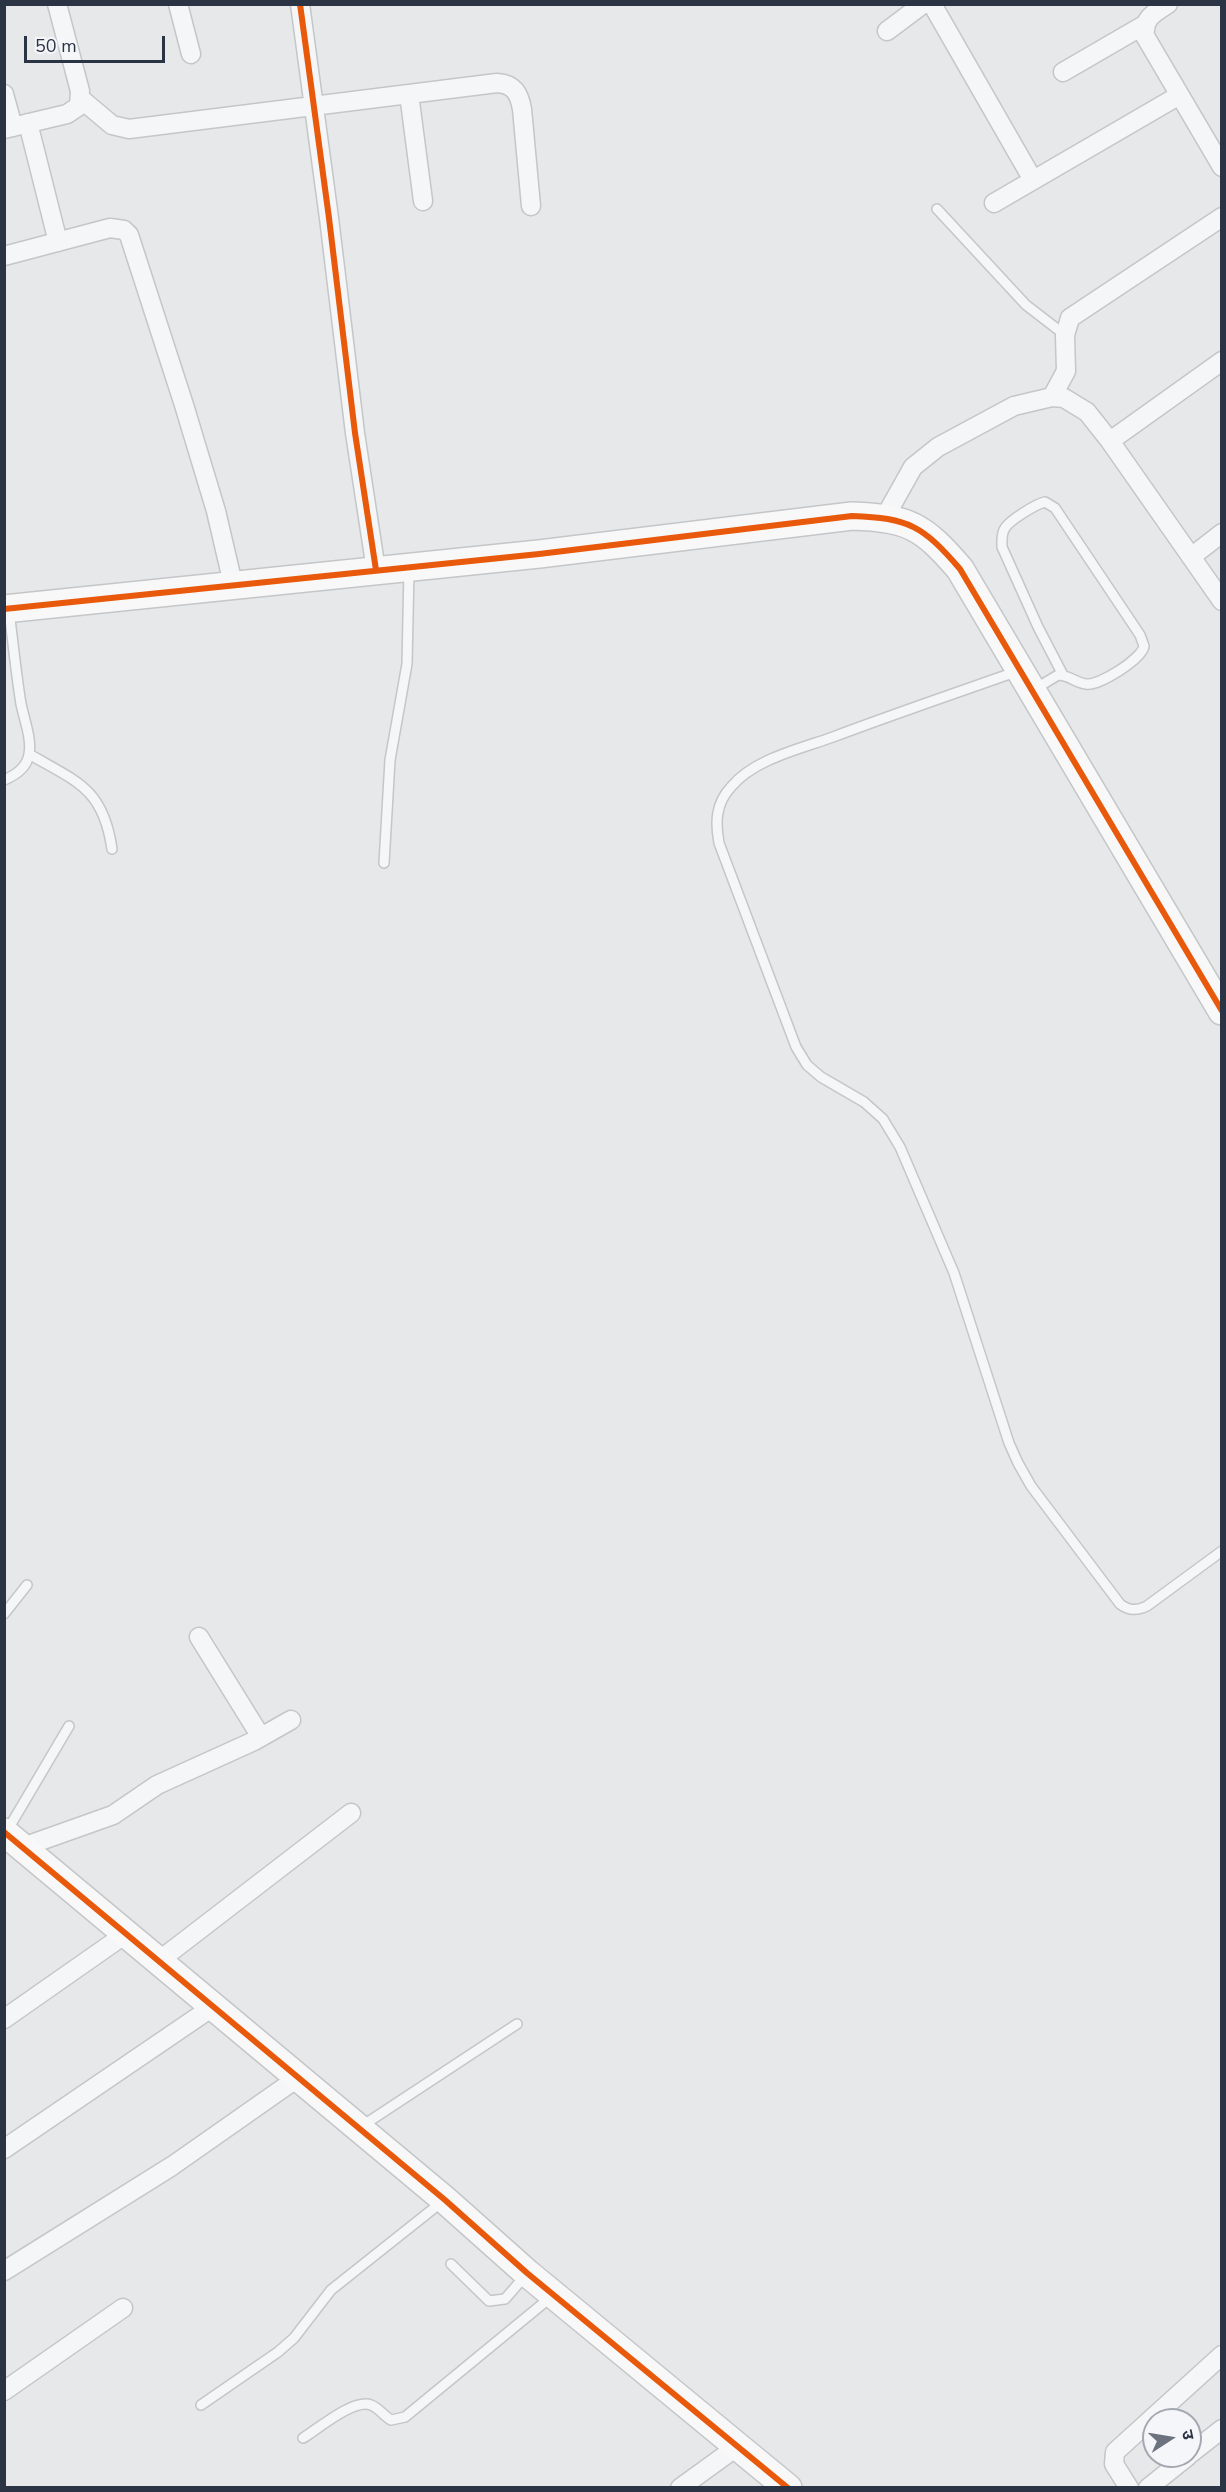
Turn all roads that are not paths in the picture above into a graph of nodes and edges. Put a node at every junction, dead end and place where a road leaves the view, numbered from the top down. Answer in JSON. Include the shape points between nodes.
{"nodes":[{"id":1,"x":57,"y":4,"type":"edge"},
{"id":2,"x":178,"y":4,"type":"edge"},
{"id":3,"x":300,"y":4,"type":"edge"},
{"id":4,"x":924,"y":4,"type":"edge"},
{"id":5,"x":932,"y":4,"type":"edge"},
{"id":6,"x":1168,"y":4,"type":"edge"},
{"id":7,"x":1146,"y":15,"type":"edge"},
{"id":8,"x":887,"y":32,"type":"dead end"},
{"id":9,"x":190,"y":54,"type":"dead end"},
{"id":10,"x":1063,"y":72,"type":"dead end"},
{"id":11,"x":4,"y":94,"type":"edge"},
{"id":12,"x":409,"y":94,"type":"junction"},
{"id":13,"x":1178,"y":96,"type":"junction"},
{"id":14,"x":81,"y":99,"type":"junction"},
{"id":15,"x":314,"y":105,"type":"junction"},
{"id":16,"x":15,"y":127,"type":"edge"},
{"id":17,"x":1221,"y":167,"type":"edge"},
{"id":18,"x":1033,"y":180,"type":"junction"},
{"id":19,"x":423,"y":201,"type":"dead end"},
{"id":20,"x":994,"y":202,"type":"dead end"},
{"id":21,"x":531,"y":206,"type":"dead end"},
{"id":22,"x":937,"y":208,"type":"dead end"},
{"id":23,"x":1221,"y":217,"type":"edge"},
{"id":24,"x":58,"y":242,"type":"junction"},
{"id":25,"x":4,"y":256,"type":"edge"},
{"id":26,"x":1065,"y":335,"type":"junction"},
{"id":27,"x":1221,"y":361,"type":"edge"},
{"id":28,"x":1052,"y":397,"type":"junction"},
{"id":29,"x":1110,"y":441,"type":"junction"},
{"id":30,"x":885,"y":517,"type":"junction"},
{"id":31,"x":1221,"y":533,"type":"edge"},
{"id":32,"x":1191,"y":557,"type":"junction"},
{"id":33,"x":409,"y":567,"type":"junction"},
{"id":34,"x":376,"y":570,"type":"junction"},
{"id":35,"x":233,"y":585,"type":"junction"},
{"id":36,"x":1221,"y":600,"type":"edge"},
{"id":37,"x":6,"y":609,"type":"edge"},
{"id":38,"x":1063,"y":675,"type":"junction"},
{"id":39,"x":1026,"y":680,"type":"junction"},
{"id":40,"x":29,"y":754,"type":"junction"},
{"id":41,"x":4,"y":780,"type":"edge"},
{"id":42,"x":111,"y":849,"type":"dead end"},
{"id":43,"x":384,"y":863,"type":"dead end"},
{"id":44,"x":1221,"y":1011,"type":"edge"},
{"id":45,"x":1221,"y":1551,"type":"edge"},
{"id":46,"x":27,"y":1585,"type":"dead end"},
{"id":47,"x":4,"y":1614,"type":"edge"},
{"id":48,"x":199,"y":1637,"type":"dead end"},
{"id":49,"x":291,"y":1720,"type":"dead end"},
{"id":50,"x":69,"y":1726,"type":"dead end"},
{"id":51,"x":261,"y":1737,"type":"junction"},
{"id":52,"x":351,"y":1813,"type":"dead end"},
{"id":53,"x":11,"y":1837,"type":"edge"},
{"id":54,"x":114,"y":1942,"type":"junction"},
{"id":55,"x":160,"y":1960,"type":"junction"},
{"id":56,"x":200,"y":2015,"type":"junction"},
{"id":57,"x":4,"y":2019,"type":"edge"},
{"id":58,"x":517,"y":2024,"type":"dead end"},
{"id":59,"x":299,"y":2077,"type":"junction"},
{"id":60,"x":360,"y":2128,"type":"junction"},
{"id":61,"x":4,"y":2149,"type":"edge"},
{"id":62,"x":438,"y":2205,"type":"junction"},
{"id":63,"x":451,"y":2264,"type":"dead end"},
{"id":64,"x":4,"y":2271,"type":"edge"},
{"id":65,"x":519,"y":2282,"type":"junction"},
{"id":66,"x":549,"y":2299,"type":"junction"},
{"id":67,"x":123,"y":2308,"type":"dead end"},
{"id":68,"x":1221,"y":2355,"type":"edge"},
{"id":69,"x":4,"y":2391,"type":"edge"},
{"id":70,"x":201,"y":2405,"type":"dead end"},
{"id":71,"x":1221,"y":2429,"type":"edge"},
{"id":72,"x":303,"y":2438,"type":"dead end"},
{"id":73,"x":1202,"y":2444,"type":"edge"},
{"id":74,"x":738,"y":2446,"type":"junction"},
{"id":75,"x":1172,"y":2468,"type":"edge"},
{"id":76,"x":681,"y":2487,"type":"edge"},
{"id":77,"x":788,"y":2487,"type":"edge"},
{"id":78,"x":1129,"y":2487,"type":"edge"},
{"id":79,"x":1148,"y":2487,"type":"edge"}],
"edges":[{"from":1,"to":14,"type":"street"},
{"from":2,"to":9,"type":"street"},
{"from":3,"to":15,"type":"street"},
{"from":4,"to":8,"type":"street"},
{"from":5,"to":18,"type":"street"},
{"from":6,"to":7,"type":"street"},
{"from":7,"to":10,"type":"street"},
{"from":7,"to":13,"type":"street","via":[[1148,44]]},
{"from":11,"to":16,"type":"street"},
{"from":12,"to":15,"type":"street"},
{"from":12,"to":19,"type":"street"},
{"from":12,"to":21,"type":"street","via":[[497,83],[514,88],[522,109]]},
{"from":13,"to":17,"type":"street"},
{"from":13,"to":18,"type":"street"},
{"from":14,"to":15,"type":"street","via":[[112,125],[129,129]]},
{"from":14,"to":16,"type":"street","via":[[75,111]]},
{"from":15,"to":34,"type":"street"},
{"from":16,"to":24,"type":"street"},
{"from":18,"to":20,"type":"street"},
{"from":22,"to":26,"type":"lane","via":[[1026,305]]},
{"from":23,"to":26,"type":"street","via":[[1070,318]]},
{"from":24,"to":25,"type":"street"},
{"from":24,"to":35,"type":"street","via":[[110,228],[129,235],[178,384]]},
{"from":26,"to":28,"type":"street","via":[[1066,371]]},
{"from":27,"to":29,"type":"street"},
{"from":28,"to":29,"type":"street","via":[[1081,407]]},
{"from":28,"to":30,"type":"street","via":[[1006,410],[930,452],[906,477]]},
{"from":29,"to":32,"type":"street"},
{"from":30,"to":33,"type":"street","via":[[852,516]]},
{"from":30,"to":39,"type":"street","via":[[913,525],[937,542],[960,569]]},
{"from":31,"to":32,"type":"street"},
{"from":32,"to":36,"type":"street"},
{"from":33,"to":34,"type":"street"},
{"from":33,"to":43,"type":"lane","via":[[407,664],[390,760]]},
{"from":34,"to":35,"type":"street"},
{"from":35,"to":37,"type":"street"},
{"from":37,"to":40,"type":"lane"},
{"from":38,"to":38,"type":"lane","via":[[1094,684],[1140,656],[1144,646],[1054,508],[1045,502],[1006,526],[1002,547]]},
{"from":38,"to":39,"type":"lane"},
{"from":39,"to":44,"type":"street"},
{"from":39,"to":45,"type":"lane","via":[[862,726],[757,767],[731,786],[722,799],[716,821],[719,843],[796,1047],[807,1065],[821,1077],[864,1102],[883,1119],[900,1147],[954,1273],[1009,1443],[1031,1486],[1126,1608],[1139,1610],[1148,1606]]},
{"from":40,"to":41,"type":"lane","via":[[22,769]]},
{"from":40,"to":42,"type":"lane","via":[[86,787],[96,798]]},
{"from":46,"to":47,"type":"lane"},
{"from":48,"to":51,"type":"street"},
{"from":49,"to":51,"type":"street"},
{"from":50,"to":53,"type":"lane"},
{"from":51,"to":53,"type":"street","via":[[157,1785],[100,1821]]},
{"from":52,"to":55,"type":"street"},
{"from":53,"to":54,"type":"street"},
{"from":54,"to":55,"type":"street"},
{"from":54,"to":57,"type":"street"},
{"from":55,"to":56,"type":"street"},
{"from":56,"to":59,"type":"street"},
{"from":56,"to":61,"type":"street"},
{"from":58,"to":60,"type":"lane"},
{"from":59,"to":60,"type":"street"},
{"from":59,"to":64,"type":"street","via":[[172,2166]]},
{"from":60,"to":62,"type":"street"},
{"from":62,"to":65,"type":"street"},
{"from":62,"to":70,"type":"lane","via":[[332,2290],[278,2352]]},
{"from":63,"to":65,"type":"lane","via":[[489,2301],[500,2301]]},
{"from":65,"to":66,"type":"street"},
{"from":66,"to":72,"type":"lane","via":[[405,2417],[391,2420],[375,2407],[363,2404],[348,2409]]},
{"from":66,"to":74,"type":"street"},
{"from":67,"to":69,"type":"street"},
{"from":68,"to":78,"type":"street","via":[[1114,2452],[1114,2464]]},
{"from":71,"to":73,"type":"street"},
{"from":74,"to":76,"type":"street"},
{"from":74,"to":77,"type":"street"},
{"from":75,"to":79,"type":"street"}]}
